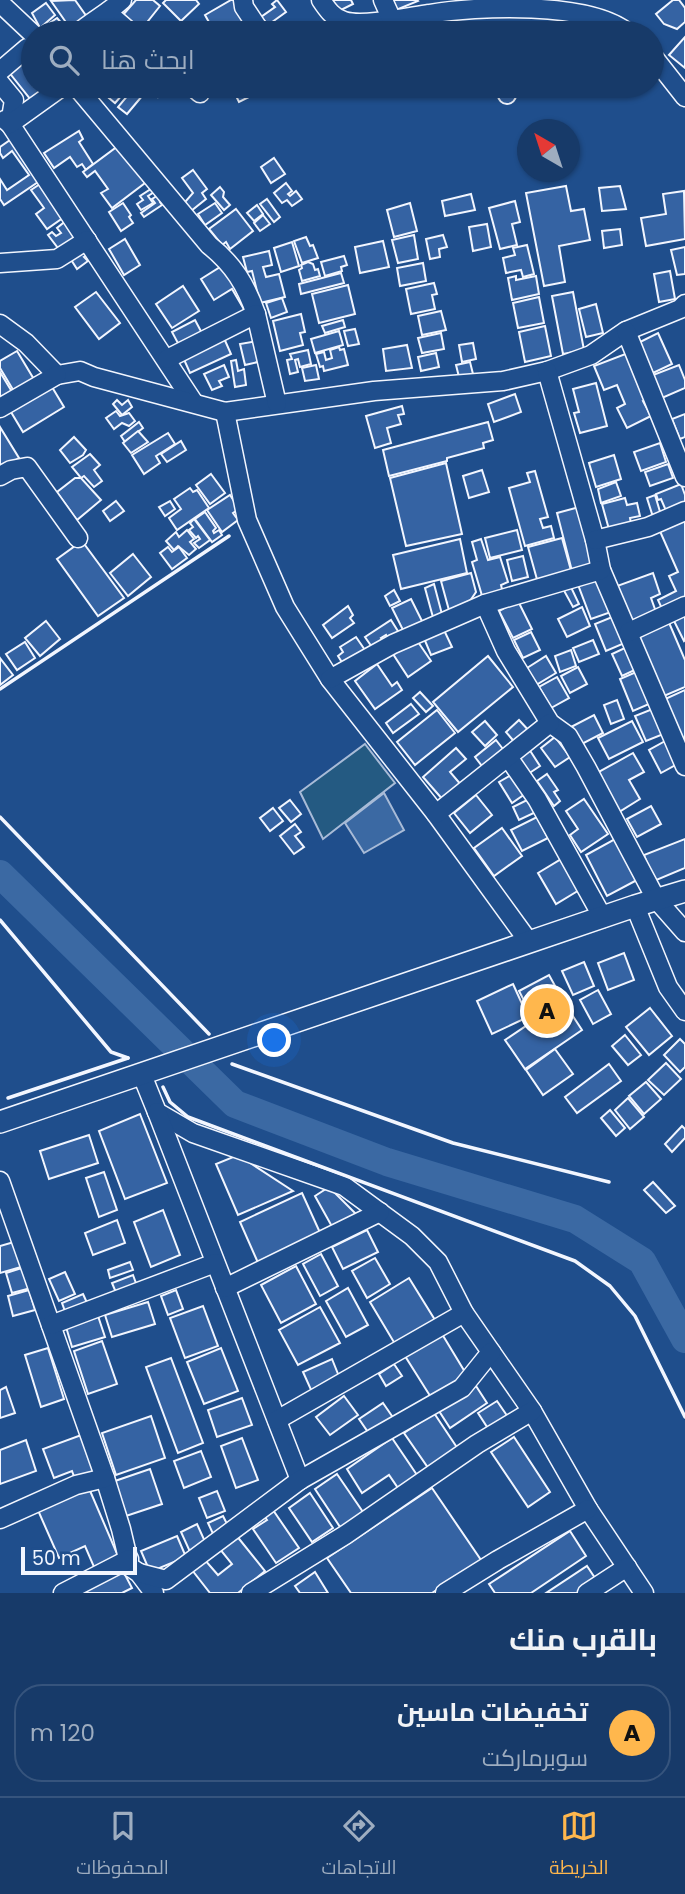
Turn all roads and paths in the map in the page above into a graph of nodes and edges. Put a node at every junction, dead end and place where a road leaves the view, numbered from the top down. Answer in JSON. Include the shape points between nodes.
{"nodes":[{"id":1,"x":321,"y":0,"type":"edge"},
{"id":2,"x":383,"y":0,"type":"edge"},
{"id":3,"x":247,"y":2,"type":"edge"},
{"id":4,"x":115,"y":4,"type":"edge"},
{"id":5,"x":1,"y":6,"type":"edge"},
{"id":6,"x":432,"y":7,"type":"edge"},
{"id":7,"x":392,"y":20,"type":"junction"},
{"id":8,"x":93,"y":21,"type":"edge"},
{"id":9,"x":124,"y":21,"type":"edge"},
{"id":10,"x":255,"y":21,"type":"edge"},
{"id":11,"x":343,"y":21,"type":"edge"},
{"id":12,"x":369,"y":21,"type":"edge"},
{"id":13,"x":600,"y":21,"type":"edge"},
{"id":14,"x":21,"y":24,"type":"edge"},
{"id":15,"x":21,"y":53,"type":"edge"},
{"id":16,"x":664,"y":70,"type":"edge"},
{"id":17,"x":0,"y":71,"type":"edge"},
{"id":18,"x":0,"y":83,"type":"edge"},
{"id":19,"x":685,"y":97,"type":"edge"},
{"id":20,"x":42,"y":98,"type":"edge"},
{"id":21,"x":85,"y":98,"type":"edge"},
{"id":22,"x":5,"y":120,"type":"edge"},
{"id":23,"x":87,"y":240,"type":"junction"},
{"id":24,"x":0,"y":263,"type":"edge"},
{"id":25,"x":683,"y":309,"type":"edge"},
{"id":26,"x":256,"y":314,"type":"junction"},
{"id":27,"x":0,"y":324,"type":"edge"},
{"id":28,"x":626,"y":331,"type":"junction"},
{"id":29,"x":167,"y":359,"type":"junction"},
{"id":30,"x":547,"y":371,"type":"junction"},
{"id":31,"x":57,"y":375,"type":"junction"},
{"id":32,"x":194,"y":403,"type":"junction"},
{"id":33,"x":277,"y":404,"type":"junction"},
{"id":34,"x":0,"y":408,"type":"edge"},
{"id":35,"x":225,"y":412,"type":"junction"},
{"id":36,"x":0,"y":476,"type":"edge"},
{"id":37,"x":685,"y":477,"type":"edge"},
{"id":38,"x":685,"y":511,"type":"edge"},
{"id":39,"x":78,"y":538,"type":"dead end"},
{"id":40,"x":595,"y":540,"type":"junction"},
{"id":41,"x":601,"y":570,"type":"junction"},
{"id":42,"x":485,"y":604,"type":"junction"},
{"id":43,"x":685,"y":606,"type":"edge"},
{"id":44,"x":629,"y":632,"type":"junction"},
{"id":45,"x":330,"y":680,"type":"junction"},
{"id":46,"x":550,"y":723,"type":"junction"},
{"id":47,"x":508,"y":757,"type":"junction"},
{"id":48,"x":685,"y":765,"type":"edge"},
{"id":49,"x":436,"y":814,"type":"junction"},
{"id":50,"x":685,"y":891,"type":"edge"},
{"id":51,"x":656,"y":899,"type":"junction"},
{"id":52,"x":635,"y":906,"type":"junction"},
{"id":53,"x":603,"y":918,"type":"junction"},
{"id":54,"x":685,"y":932,"type":"edge"},
{"id":55,"x":529,"y":942,"type":"junction"},
{"id":56,"x":685,"y":1011,"type":"edge"},
{"id":57,"x":150,"y":1072,"type":"junction"},
{"id":58,"x":157,"y":1112,"type":"junction"},
{"id":59,"x":0,"y":1122,"type":"edge"},
{"id":60,"x":0,"y":1181,"type":"edge"},
{"id":61,"x":380,"y":1212,"type":"junction"},
{"id":62,"x":215,"y":1263,"type":"junction"},
{"id":63,"x":225,"y":1288,"type":"junction"},
{"id":64,"x":464,"y":1313,"type":"junction"},
{"id":65,"x":51,"y":1325,"type":"junction"},
{"id":66,"x":491,"y":1352,"type":"junction"},
{"id":67,"x":532,"y":1411,"type":"junction"},
{"id":68,"x":277,"y":1420,"type":"junction"},
{"id":69,"x":105,"y":1478,"type":"junction"},
{"id":70,"x":300,"y":1480,"type":"junction"},
{"id":71,"x":588,"y":1509,"type":"junction"},
{"id":72,"x":0,"y":1519,"type":"edge"},
{"id":73,"x":134,"y":1566,"type":"junction"},
{"id":74,"x":627,"y":1567,"type":"junction"},
{"id":75,"x":63,"y":1593,"type":"edge"},
{"id":76,"x":153,"y":1593,"type":"edge"},
{"id":77,"x":251,"y":1593,"type":"edge"},
{"id":78,"x":445,"y":1593,"type":"edge"},
{"id":79,"x":587,"y":1593,"type":"edge"},
{"id":80,"x":644,"y":1593,"type":"edge"}],
"edges":[{"from":1,"to":11,"type":"street"},
{"from":2,"to":7,"type":"street"},
{"from":3,"to":10,"type":"street"},
{"from":4,"to":8,"type":"street"},
{"from":4,"to":9,"type":"street"},
{"from":5,"to":14,"type":"street"},
{"from":6,"to":7,"type":"street"},
{"from":6,"to":13,"type":"street","via":[[529,8]]},
{"from":7,"to":12,"type":"street"},
{"from":15,"to":17,"type":"street"},
{"from":16,"to":19,"type":"street"},
{"from":18,"to":22,"type":"street","via":[[14,100]]},
{"from":20,"to":22,"type":"street"},
{"from":21,"to":26,"type":"street","via":[[209,245],[226,258],[248,291]]},
{"from":22,"to":23,"type":"street"},
{"from":23,"to":24,"type":"street","via":[[57,259]]},
{"from":23,"to":29,"type":"street"},
{"from":25,"to":28,"type":"street"},
{"from":26,"to":29,"type":"street"},
{"from":26,"to":33,"type":"street"},
{"from":27,"to":31,"type":"street"},
{"from":28,"to":30,"type":"street","via":[[591,355]]},
{"from":28,"to":37,"type":"street"},
{"from":29,"to":32,"type":"street"},
{"from":30,"to":33,"type":"street","via":[[503,381]]},
{"from":30,"to":40,"type":"street"},
{"from":31,"to":32,"type":"street","via":[[80,371]]},
{"from":31,"to":34,"type":"street"},
{"from":32,"to":35,"type":"street"},
{"from":33,"to":35,"type":"street"},
{"from":35,"to":45,"type":"street","via":[[247,520],[285,607]]},
{"from":36,"to":39,"type":"street","via":[[26,467]]},
{"from":38,"to":40,"type":"street","via":[[648,527]]},
{"from":40,"to":41,"type":"street"},
{"from":41,"to":42,"type":"street"},
{"from":41,"to":44,"type":"street"},
{"from":42,"to":45,"type":"street","via":[[393,644]]},
{"from":42,"to":46,"type":"street","via":[[506,650]]},
{"from":43,"to":44,"type":"street"},
{"from":44,"to":48,"type":"street"},
{"from":45,"to":49,"type":"street"},
{"from":46,"to":47,"type":"street"},
{"from":46,"to":51,"type":"street","via":[[568,736]]},
{"from":47,"to":49,"type":"street"},
{"from":47,"to":53,"type":"street","via":[[537,799]]},
{"from":49,"to":55,"type":"street"},
{"from":50,"to":51,"type":"main road"},
{"from":51,"to":52,"type":"main road"},
{"from":51,"to":54,"type":"street"},
{"from":52,"to":53,"type":"main road"},
{"from":52,"to":56,"type":"street","via":[[668,987]]},
{"from":53,"to":55,"type":"main road"},
{"from":55,"to":57,"type":"main road"},
{"from":57,"to":58,"type":"street"},
{"from":57,"to":59,"type":"main road"},
{"from":58,"to":61,"type":"street","via":[[193,1133],[344,1186]]},
{"from":58,"to":62,"type":"street"},
{"from":60,"to":65,"type":"street"},
{"from":61,"to":63,"type":"street"},
{"from":61,"to":64,"type":"street","via":[[438,1262]]},
{"from":62,"to":63,"type":"street"},
{"from":62,"to":65,"type":"street"},
{"from":63,"to":68,"type":"street"},
{"from":64,"to":66,"type":"street"},
{"from":64,"to":68,"type":"street"},
{"from":65,"to":69,"type":"street"},
{"from":66,"to":67,"type":"street"},
{"from":66,"to":70,"type":"street","via":[[461,1388]]},
{"from":67,"to":71,"type":"street"},
{"from":67,"to":77,"type":"street"},
{"from":68,"to":70,"type":"street"},
{"from":69,"to":72,"type":"street","via":[[76,1485]]},
{"from":69,"to":73,"type":"street"},
{"from":70,"to":73,"type":"street","via":[[166,1580]]},
{"from":71,"to":74,"type":"street"},
{"from":71,"to":78,"type":"street"},
{"from":73,"to":75,"type":"street"},
{"from":73,"to":76,"type":"street"},
{"from":74,"to":79,"type":"street"},
{"from":74,"to":80,"type":"street"}]}
